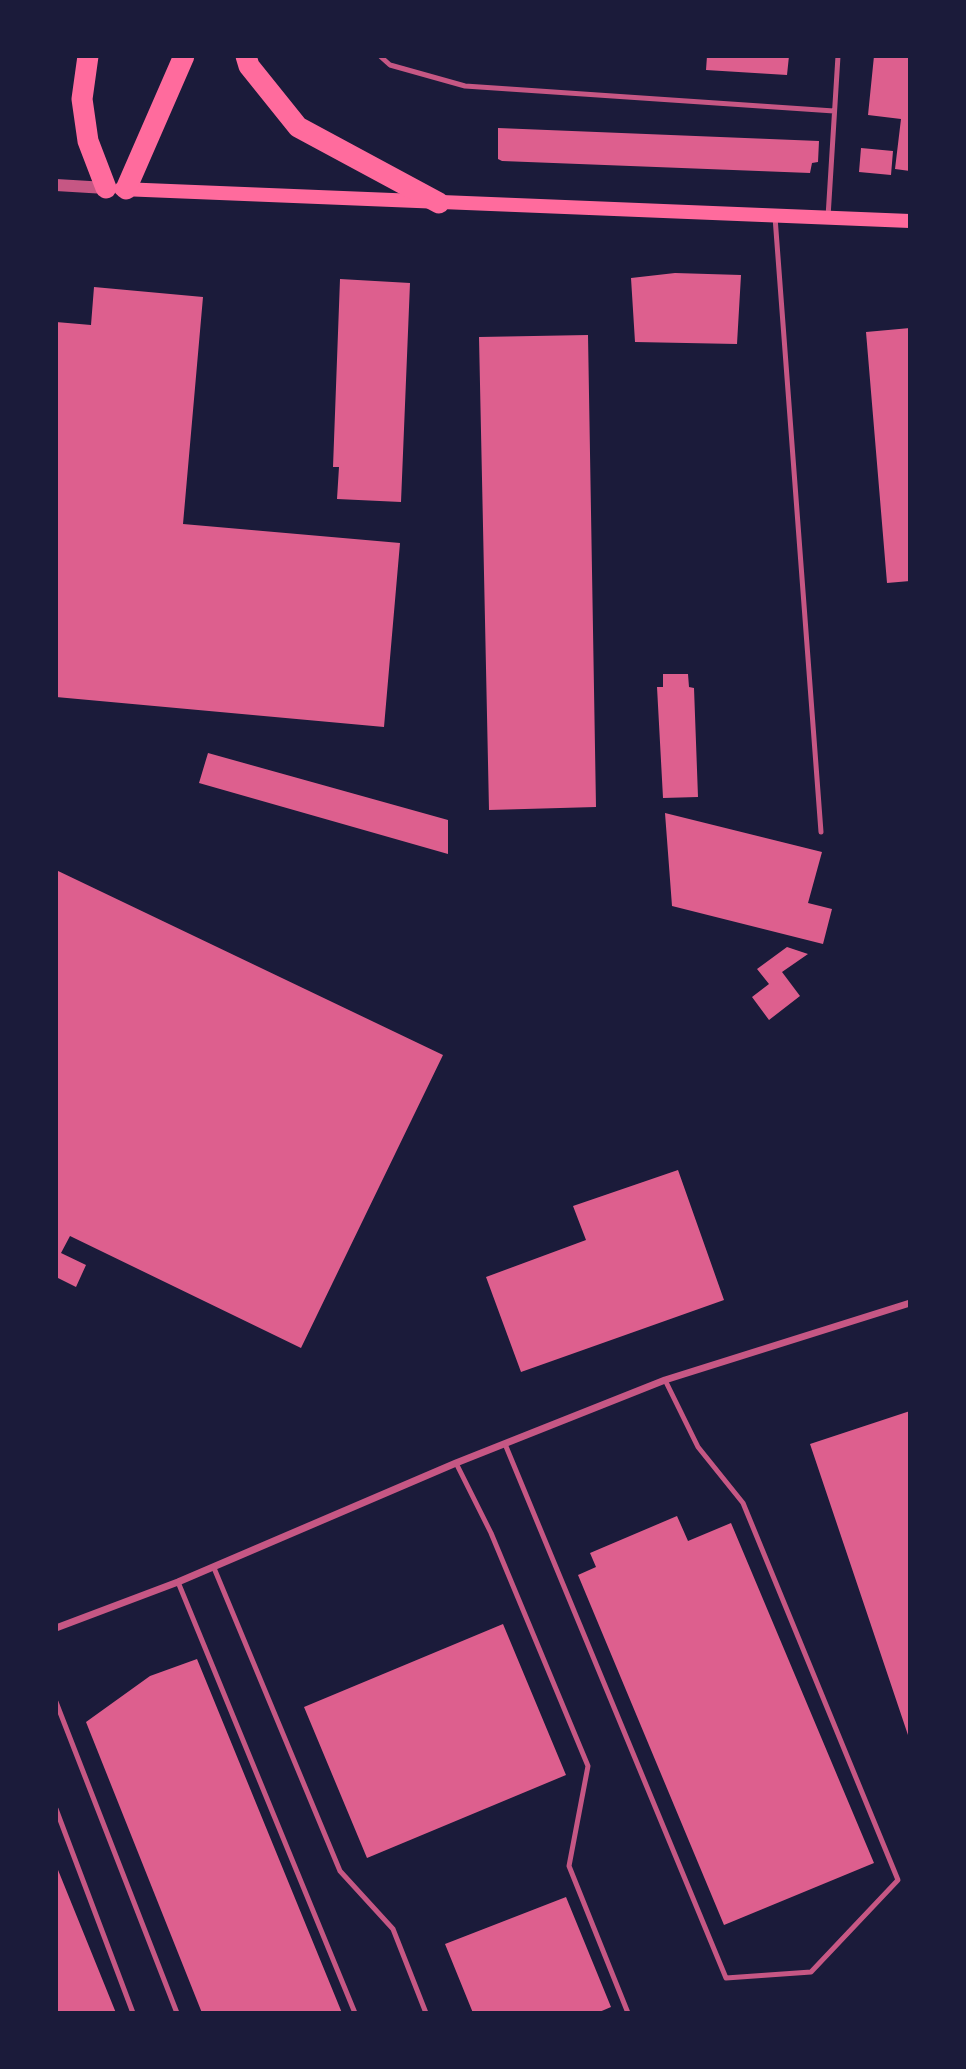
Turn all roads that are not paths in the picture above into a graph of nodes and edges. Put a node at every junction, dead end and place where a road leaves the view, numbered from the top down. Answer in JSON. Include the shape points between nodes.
{"nodes":[{"id":1,"x":88,"y":56,"type":"edge"},
{"id":2,"x":184,"y":56,"type":"edge"},
{"id":3,"x":246,"y":56,"type":"edge"},
{"id":4,"x":380,"y":56,"type":"edge"},
{"id":5,"x":838,"y":56,"type":"edge"},
{"id":6,"x":834,"y":111,"type":"junction"},
{"id":7,"x":56,"y":185,"type":"edge"},
{"id":8,"x":116,"y":188,"type":"junction"},
{"id":9,"x":439,"y":203,"type":"junction"},
{"id":10,"x":775,"y":215,"type":"junction"},
{"id":11,"x":828,"y":217,"type":"junction"},
{"id":12,"x":910,"y":220,"type":"edge"},
{"id":13,"x":821,"y":832,"type":"dead end"},
{"id":14,"x":910,"y":1303,"type":"edge"},
{"id":15,"x":665,"y":1380,"type":"junction"},
{"id":16,"x":505,"y":1444,"type":"junction"},
{"id":17,"x":456,"y":1463,"type":"junction"},
{"id":18,"x":214,"y":1568,"type":"junction"},
{"id":19,"x":178,"y":1583,"type":"junction"},
{"id":20,"x":56,"y":1628,"type":"edge"},
{"id":21,"x":56,"y":1702,"type":"edge"},
{"id":22,"x":56,"y":1808,"type":"edge"},
{"id":23,"x":133,"y":2013,"type":"edge"},
{"id":24,"x":177,"y":2013,"type":"edge"},
{"id":25,"x":355,"y":2013,"type":"edge"},
{"id":26,"x":426,"y":2013,"type":"edge"},
{"id":27,"x":628,"y":2013,"type":"edge"}],
"edges":[{"from":1,"to":8,"type":"highway","via":[[83,109],[88,141]]},
{"from":2,"to":8,"type":"highway"},
{"from":3,"to":9,"type":"highway","via":[[298,127]]},
{"from":4,"to":6,"type":"lane","via":[[390,65],[465,86]]},
{"from":5,"to":6,"type":"lane"},
{"from":6,"to":11,"type":"lane"},
{"from":7,"to":8,"type":"street"},
{"from":8,"to":9,"type":"main road"},
{"from":9,"to":10,"type":"main road"},
{"from":10,"to":11,"type":"main road"},
{"from":10,"to":13,"type":"lane"},
{"from":11,"to":12,"type":"main road"},
{"from":14,"to":15,"type":"street"},
{"from":15,"to":16,"type":"street"},
{"from":15,"to":16,"type":"lane","via":[[698,1447],[743,1503],[898,1880],[811,1972],[726,1978]]},
{"from":16,"to":17,"type":"street"},
{"from":17,"to":18,"type":"street"},
{"from":17,"to":27,"type":"lane","via":[[491,1533],[587,1766],[569,1866]]},
{"from":18,"to":19,"type":"street"},
{"from":18,"to":26,"type":"lane","via":[[340,1871],[393,1929]]},
{"from":19,"to":20,"type":"street"},
{"from":19,"to":25,"type":"lane"},
{"from":21,"to":24,"type":"lane"},
{"from":22,"to":23,"type":"lane"}]}
